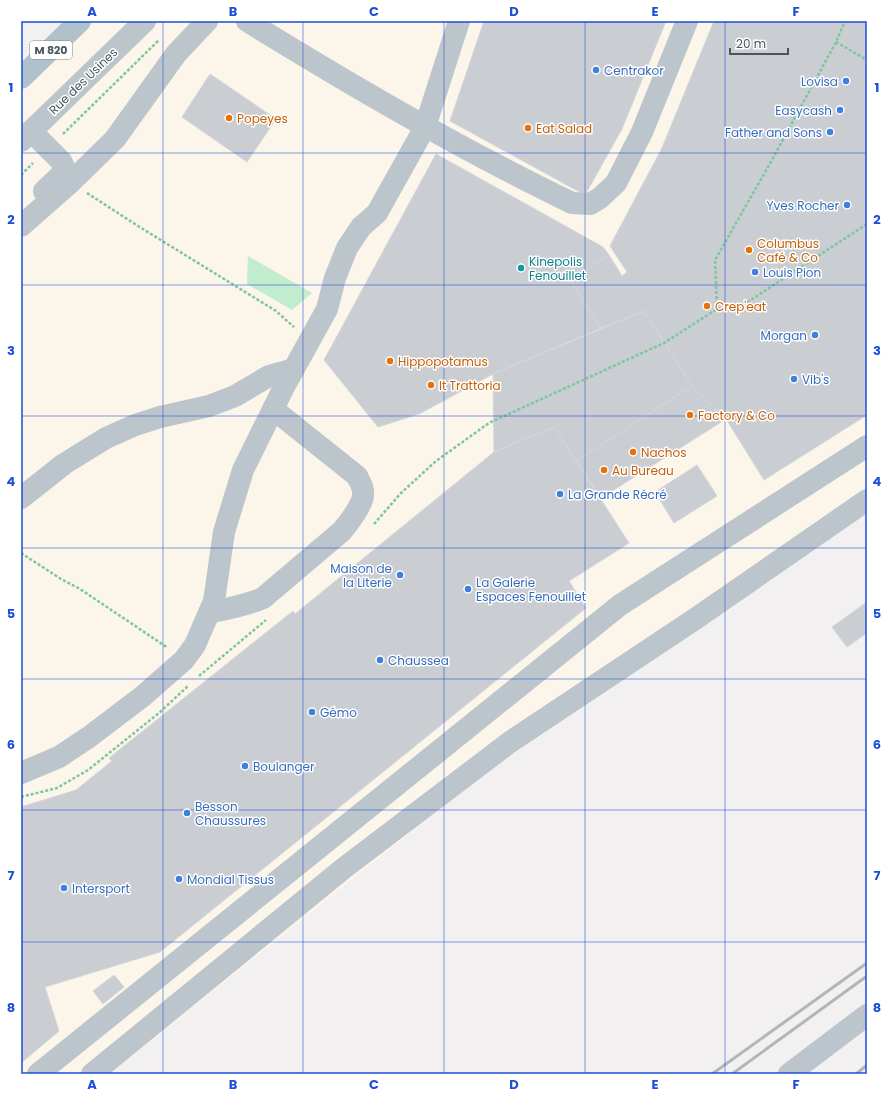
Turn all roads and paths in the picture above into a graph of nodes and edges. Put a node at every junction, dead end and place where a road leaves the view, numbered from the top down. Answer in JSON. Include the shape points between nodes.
{"nodes":[{"id":1,"x":80,"y":21,"type":"edge"},
{"id":2,"x":145,"y":21,"type":"edge"},
{"id":3,"x":206,"y":21,"type":"edge"},
{"id":4,"x":247,"y":21,"type":"edge"},
{"id":5,"x":459,"y":21,"type":"edge"},
{"id":6,"x":687,"y":21,"type":"edge"},
{"id":7,"x":845,"y":21,"type":"edge"},
{"id":8,"x":161,"y":38,"type":"dead end"},
{"id":9,"x":836,"y":42,"type":"junction"},
{"id":10,"x":867,"y":60,"type":"edge"},
{"id":11,"x":21,"y":78,"type":"edge"},
{"id":12,"x":425,"y":127,"type":"junction"},
{"id":13,"x":31,"y":132,"type":"edge"},
{"id":14,"x":53,"y":144,"type":"junction"},
{"id":15,"x":93,"y":162,"type":"junction"},
{"id":16,"x":21,"y":175,"type":"edge"},
{"id":17,"x":71,"y":182,"type":"junction"},
{"id":18,"x":21,"y":215,"type":"edge"},
{"id":19,"x":867,"y":224,"type":"edge"},
{"id":20,"x":21,"y":226,"type":"edge"},
{"id":21,"x":717,"y":309,"type":"junction"},
{"id":22,"x":308,"y":346,"type":"junction"},
{"id":23,"x":294,"y":369,"type":"junction"},
{"id":24,"x":273,"y":409,"type":"junction"},
{"id":25,"x":867,"y":446,"type":"edge"},
{"id":26,"x":21,"y":498,"type":"edge"},
{"id":27,"x":867,"y":500,"type":"edge"},
{"id":28,"x":371,"y":528,"type":"dead end"},
{"id":29,"x":21,"y":552,"type":"edge"},
{"id":30,"x":209,"y":612,"type":"junction"},
{"id":31,"x":271,"y":616,"type":"dead end"},
{"id":32,"x":184,"y":660,"type":"junction"},
{"id":33,"x":204,"y":672,"type":"junction"},
{"id":34,"x":198,"y":677,"type":"dead end"},
{"id":35,"x":193,"y":682,"type":"dead end"},
{"id":36,"x":21,"y":773,"type":"edge"},
{"id":37,"x":21,"y":798,"type":"edge"},
{"id":38,"x":867,"y":1015,"type":"edge"},
{"id":39,"x":38,"y":1074,"type":"edge"},
{"id":40,"x":92,"y":1074,"type":"edge"},
{"id":41,"x":789,"y":1074,"type":"edge"}],
"edges":[{"from":1,"to":11,"type":"main road","number":"M 820"},
{"from":2,"to":13,"type":"street","name":"Rue des Usines"},
{"from":3,"to":15,"type":"street","via":[[176,54],[115,139]]},
{"from":4,"to":12,"type":"street"},
{"from":5,"to":12,"type":"street"},
{"from":6,"to":12,"type":"street","via":[[642,132],[616,183],[590,204],[572,203]]},
{"from":7,"to":9,"type":"path"},
{"from":8,"to":14,"type":"path"},
{"from":9,"to":10,"type":"path"},
{"from":9,"to":21,"type":"path","via":[[715,260]]},
{"from":12,"to":22,"type":"street","via":[[378,213],[362,226],[347,248],[327,308]]},
{"from":13,"to":14,"type":"street"},
{"from":14,"to":15,"type":"street","via":[[75,159]]},
{"from":14,"to":16,"type":"path"},
{"from":14,"to":18,"type":"street","via":[[64,167],[61,175],[36,197]]},
{"from":15,"to":17,"type":"street"},
{"from":17,"to":20,"type":"street"},
{"from":17,"to":22,"type":"path","via":[[276,311],[299,331]]},
{"from":19,"to":21,"type":"path","via":[[746,303]]},
{"from":21,"to":28,"type":"path","via":[[664,343],[489,423],[436,461],[401,493]]},
{"from":22,"to":23,"type":"street"},
{"from":23,"to":24,"type":"street"},
{"from":23,"to":26,"type":"street","via":[[269,376],[235,396],[209,406],[160,417],[106,438],[64,464]]},
{"from":24,"to":30,"type":"street","via":[[237,486],[224,532],[214,601]]},
{"from":24,"to":30,"type":"street","via":[[357,476],[364,496],[342,531],[263,598],[248,605]]},
{"from":25,"to":39,"type":"street","via":[[620,605]]},
{"from":27,"to":40,"type":"street","via":[[510,742],[344,868]]},
{"from":29,"to":32,"type":"path"},
{"from":30,"to":32,"type":"street","via":[[196,645]]},
{"from":31,"to":33,"type":"path"},
{"from":32,"to":33,"type":"path"},
{"from":32,"to":36,"type":"street","via":[[144,696],[76,746],[59,757]]},
{"from":33,"to":34,"type":"path"},
{"from":35,"to":37,"type":"path","via":[[88,770],[57,788]]},
{"from":38,"to":41,"type":"street"}]}
